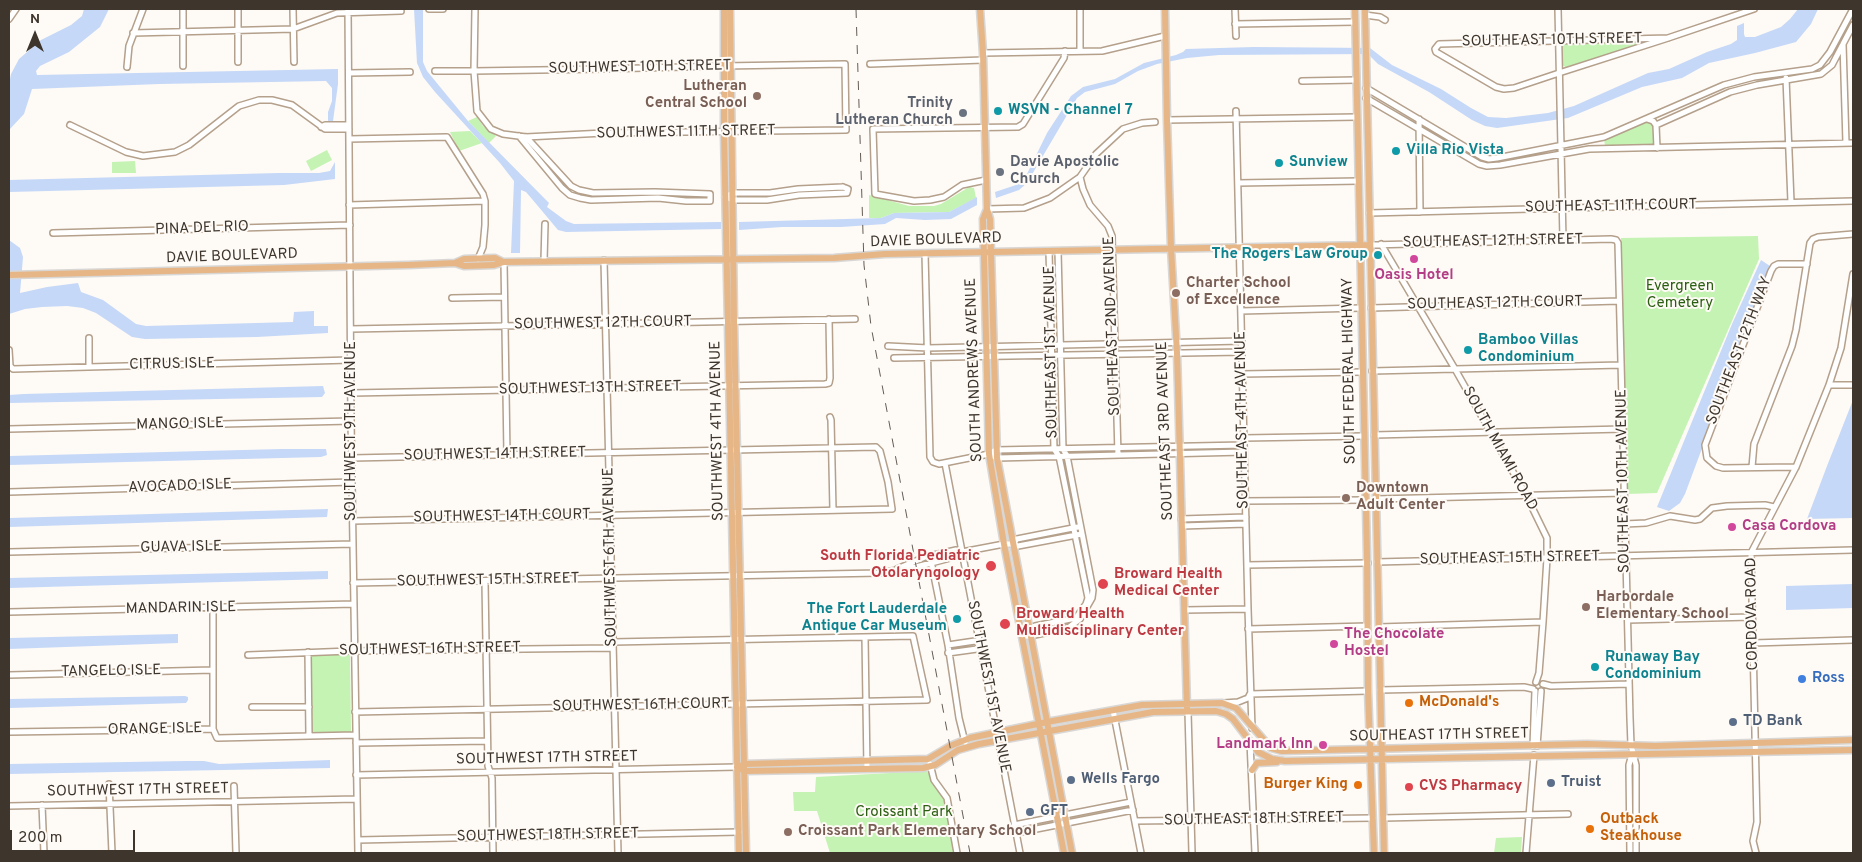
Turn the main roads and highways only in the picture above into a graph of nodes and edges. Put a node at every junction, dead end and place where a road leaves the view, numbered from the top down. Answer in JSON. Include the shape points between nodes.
{"nodes":[{"id":1,"x":724,"y":9,"type":"edge"},
{"id":2,"x":730,"y":9,"type":"edge"},
{"id":3,"x":980,"y":9,"type":"edge"},
{"id":4,"x":1165,"y":9,"type":"edge"},
{"id":5,"x":1355,"y":9,"type":"edge"},
{"id":6,"x":1365,"y":12,"type":"edge"},
{"id":7,"x":727,"y":66,"type":"junction"},
{"id":8,"x":1356,"y":80,"type":"junction"},
{"id":9,"x":1366,"y":98,"type":"junction"},
{"id":10,"x":1357,"y":117,"type":"junction"},
{"id":11,"x":1367,"y":129,"type":"junction"},
{"id":12,"x":1359,"y":245,"type":"junction"},
{"id":13,"x":1370,"y":245,"type":"junction"},
{"id":14,"x":1171,"y":248,"type":"junction"},
{"id":15,"x":988,"y":252,"type":"junction"},
{"id":16,"x":727,"y":259,"type":"junction"},
{"id":17,"x":734,"y":259,"type":"junction"},
{"id":18,"x":504,"y":262,"type":"junction"},
{"id":19,"x":455,"y":263,"type":"junction"},
{"id":20,"x":9,"y":275,"type":"edge"},
{"id":21,"x":731,"y":321,"type":"junction"},
{"id":22,"x":1362,"y":358,"type":"junction"},
{"id":23,"x":1363,"y":372,"type":"junction"},
{"id":24,"x":1372,"y":372,"type":"junction"},
{"id":25,"x":1373,"y":384,"type":"junction"},
{"id":26,"x":733,"y":385,"type":"junction"},
{"id":27,"x":736,"y":512,"type":"junction"},
{"id":28,"x":1368,"y":554,"type":"junction"},
{"id":29,"x":1377,"y":562,"type":"junction"},
{"id":30,"x":1368,"y":563,"type":"junction"},
{"id":31,"x":1378,"y":578,"type":"junction"},
{"id":32,"x":738,"y":640,"type":"junction"},
{"id":33,"x":739,"y":704,"type":"junction"},
{"id":34,"x":1187,"y":704,"type":"junction"},
{"id":35,"x":1188,"y":712,"type":"junction"},
{"id":36,"x":1043,"y":723,"type":"junction"},
{"id":37,"x":1045,"y":732,"type":"junction"},
{"id":38,"x":1840,"y":740,"type":"junction"},
{"id":39,"x":1853,"y":740,"type":"edge"},
{"id":40,"x":1548,"y":745,"type":"junction"},
{"id":41,"x":1371,"y":750,"type":"junction"},
{"id":42,"x":1381,"y":750,"type":"junction"},
{"id":43,"x":1825,"y":750,"type":"junction"},
{"id":44,"x":1838,"y":750,"type":"junction"},
{"id":45,"x":1853,"y":750,"type":"edge"},
{"id":46,"x":1317,"y":751,"type":"junction"},
{"id":47,"x":1534,"y":755,"type":"junction"},
{"id":48,"x":1371,"y":759,"type":"junction"},
{"id":49,"x":1382,"y":759,"type":"junction"},
{"id":50,"x":1317,"y":761,"type":"junction"},
{"id":51,"x":929,"y":762,"type":"junction"},
{"id":52,"x":1285,"y":762,"type":"junction"},
{"id":53,"x":745,"y":764,"type":"junction"},
{"id":54,"x":737,"y":767,"type":"junction"},
{"id":55,"x":1252,"y":770,"type":"road end"},
{"id":56,"x":745,"y":771,"type":"junction"},
{"id":57,"x":1062,"y":824,"type":"junction"},
{"id":58,"x":739,"y":853,"type":"edge"},
{"id":59,"x":746,"y":853,"type":"edge"},
{"id":60,"x":1064,"y":853,"type":"edge"},
{"id":61,"x":1072,"y":853,"type":"edge"},
{"id":62,"x":1374,"y":853,"type":"edge"},
{"id":63,"x":1384,"y":853,"type":"edge"}],
"edges":[{"from":1,"to":7,"type":"main road","name":"SOUTHWEST 4TH AVENUE"},
{"from":2,"to":7,"type":"main road","name":"SOUTHWEST 4TH AVENUE"},
{"from":3,"to":15,"type":"main road","name":"SOUTH ANDREWS AVENUE","via":[[987,209],[990,219]]},
{"from":4,"to":14,"type":"main road","name":"SOUTHEAST 3RD AVENUE"},
{"from":5,"to":8,"type":"main road","name":"SOUTH FEDERAL HIGHWAY"},
{"from":6,"to":9,"type":"main road"},
{"from":7,"to":16,"type":"main road","name":"SOUTHWEST 4TH AVENUE","via":[[724,132]]},
{"from":7,"to":17,"type":"main road","name":"SOUTHWEST 4TH AVENUE","via":[[732,132]]},
{"from":8,"to":9,"type":"main road"},
{"from":8,"to":10,"type":"main road","name":"SOUTH FEDERAL HIGHWAY"},
{"from":9,"to":11,"type":"main road"},
{"from":10,"to":11,"type":"main road"},
{"from":10,"to":12,"type":"main road","name":"SOUTH FEDERAL HIGHWAY"},
{"from":11,"to":13,"type":"main road","name":"SOUTH FEDERAL HIGHWAY"},
{"from":12,"to":13,"type":"main road","name":"DAVIE BOULEVARD"},
{"from":12,"to":14,"type":"main road","name":"DAVIE BOULEVARD"},
{"from":12,"to":22,"type":"main road","name":"SOUTH FEDERAL HIGHWAY"},
{"from":13,"to":24,"type":"main road","name":"SOUTH FEDERAL HIGHWAY"},
{"from":14,"to":15,"type":"main road","name":"DAVIE BOULEVARD"},
{"from":14,"to":34,"type":"main road","name":"SOUTHEAST 3RD AVENUE"},
{"from":15,"to":17,"type":"main road","name":"DAVIE BOULEVARD"},
{"from":15,"to":36,"type":"main road","name":"SOUTH ANDREWS AVENUE","via":[[996,450],[1030,632]]},
{"from":15,"to":36,"type":"main road","name":"SOUTH ANDREWS AVENUE","via":[[985,346],[989,454],[1022,636]]},
{"from":16,"to":17,"type":"main road","name":"DAVIE BOULEVARD"},
{"from":16,"to":18,"type":"main road","name":"DAVIE BOULEVARD"},
{"from":16,"to":21,"type":"main road","name":"SOUTHWEST 4TH AVENUE"},
{"from":17,"to":21,"type":"main road","name":"SOUTHWEST 4TH AVENUE"},
{"from":18,"to":19,"type":"main road","name":"DAVIE BOULEVARD","via":[[464,266]]},
{"from":18,"to":19,"type":"main road","name":"DAVIE BOULEVARD","via":[[495,258],[464,259]]},
{"from":19,"to":20,"type":"main road","name":"DAVIE BOULEVARD"},
{"from":21,"to":26,"type":"main road","name":"SOUTHWEST 4TH AVENUE"},
{"from":22,"to":23,"type":"main road","name":"SOUTH FEDERAL HIGHWAY"},
{"from":22,"to":24,"type":"main road"},
{"from":23,"to":25,"type":"main road"},
{"from":23,"to":28,"type":"main road","name":"SOUTH FEDERAL HIGHWAY"},
{"from":24,"to":25,"type":"main road","name":"SOUTH FEDERAL HIGHWAY"},
{"from":25,"to":29,"type":"main road","name":"SOUTH FEDERAL HIGHWAY"},
{"from":26,"to":27,"type":"main road","name":"SOUTHWEST 4TH AVENUE","via":[[738,450]]},
{"from":26,"to":27,"type":"main road","name":"SOUTHWEST 4TH AVENUE","via":[[730,450]]},
{"from":27,"to":32,"type":"main road","name":"SOUTHWEST 4TH AVENUE","via":[[740,576]]},
{"from":27,"to":32,"type":"main road","name":"SOUTHWEST 4TH AVENUE","via":[[733,576]]},
{"from":28,"to":29,"type":"main road"},
{"from":28,"to":30,"type":"main road","name":"SOUTH FEDERAL HIGHWAY"},
{"from":29,"to":31,"type":"main road","name":"SOUTH FEDERAL HIGHWAY"},
{"from":30,"to":31,"type":"main road"},
{"from":30,"to":41,"type":"main road","name":"SOUTH FEDERAL HIGHWAY"},
{"from":31,"to":42,"type":"main road","name":"SOUTH FEDERAL HIGHWAY"},
{"from":32,"to":33,"type":"main road","name":"SOUTHWEST 4TH AVENUE"},
{"from":33,"to":53,"type":"main road","name":"SOUTHWEST 4TH AVENUE"},
{"from":33,"to":54,"type":"main road","name":"SOUTHWEST 4TH AVENUE"},
{"from":34,"to":35,"type":"main road","name":"SOUTHEAST 3RD AVENUE"},
{"from":34,"to":36,"type":"main road","via":[[1142,705]]},
{"from":34,"to":46,"type":"main road","name":"SOUTHEAST 17TH STREET","via":[[1222,703],[1236,708],[1266,743],[1277,750]]},
{"from":35,"to":37,"type":"main road","name":"SOUTHEAST 17TH STREET","via":[[1144,713]]},
{"from":35,"to":52,"type":"main road","name":"SOUTHEAST 17TH STREET","via":[[1226,714],[1258,752]]},
{"from":36,"to":37,"type":"main road","name":"SOUTH ANDREWS AVENUE"},
{"from":36,"to":51,"type":"main road","name":"SOUTHWEST 17TH STREET","via":[[964,740]]},
{"from":37,"to":51,"type":"main road","name":"SOUTHWEST 17TH STREET","via":[[966,748]]},
{"from":37,"to":57,"type":"main road","name":"SOUTH ANDREWS AVENUE"},
{"from":38,"to":39,"type":"main road","name":"SOUTHEAST 17TH STREET"},
{"from":38,"to":40,"type":"main road","name":"SOUTHEAST 17TH STREET"},
{"from":38,"to":43,"type":"main road"},
{"from":39,"to":44,"type":"main road","via":[[1842,744]]},
{"from":40,"to":42,"type":"main road","name":"SOUTHEAST 17TH STREET"},
{"from":40,"to":47,"type":"main road"},
{"from":41,"to":42,"type":"main road","name":"SOUTHEAST 17TH STREET"},
{"from":41,"to":46,"type":"main road","name":"SOUTHEAST 17TH STREET"},
{"from":41,"to":48,"type":"main road","name":"SOUTH FEDERAL HIGHWAY"},
{"from":42,"to":49,"type":"main road","name":"SOUTH FEDERAL HIGHWAY"},
{"from":43,"to":44,"type":"main road","name":"SOUTHEAST 17TH STREET"},
{"from":43,"to":47,"type":"main road","name":"SOUTHEAST 17TH STREET"},
{"from":44,"to":45,"type":"main road","name":"SOUTHEAST 17TH STREET"},
{"from":46,"to":50,"type":"main road"},
{"from":47,"to":49,"type":"main road","name":"SOUTHEAST 17TH STREET"},
{"from":48,"to":49,"type":"main road","name":"SOUTHEAST 17TH STREET"},
{"from":48,"to":50,"type":"main road","name":"SOUTHEAST 17TH STREET"},
{"from":48,"to":62,"type":"main road","name":"SOUTH FEDERAL HIGHWAY"},
{"from":49,"to":63,"type":"main road","name":"SOUTH FEDERAL HIGHWAY"},
{"from":50,"to":52,"type":"main road","name":"SOUTHEAST 17TH STREET"},
{"from":51,"to":53,"type":"main road","name":"SOUTHWEST 17TH STREET"},
{"from":51,"to":56,"type":"main road","name":"SOUTHWEST 17TH STREET","via":[[867,769]]},
{"from":52,"to":55,"type":"main road","via":[[1257,763]]},
{"from":53,"to":54,"type":"main road","name":"SOUTHWEST 17TH STREET"},
{"from":53,"to":56,"type":"main road","name":"SOUTHWEST 4TH AVENUE"},
{"from":54,"to":56,"type":"main road","name":"SOUTHWEST 17TH STREET"},
{"from":54,"to":58,"type":"main road","name":"SOUTHWEST 4TH AVENUE"},
{"from":56,"to":59,"type":"main road","name":"SOUTHWEST 4TH AVENUE"},
{"from":57,"to":60,"type":"main road","name":"SOUTH ANDREWS AVENUE"},
{"from":57,"to":61,"type":"main road","name":"SOUTH ANDREWS AVENUE"}]}
